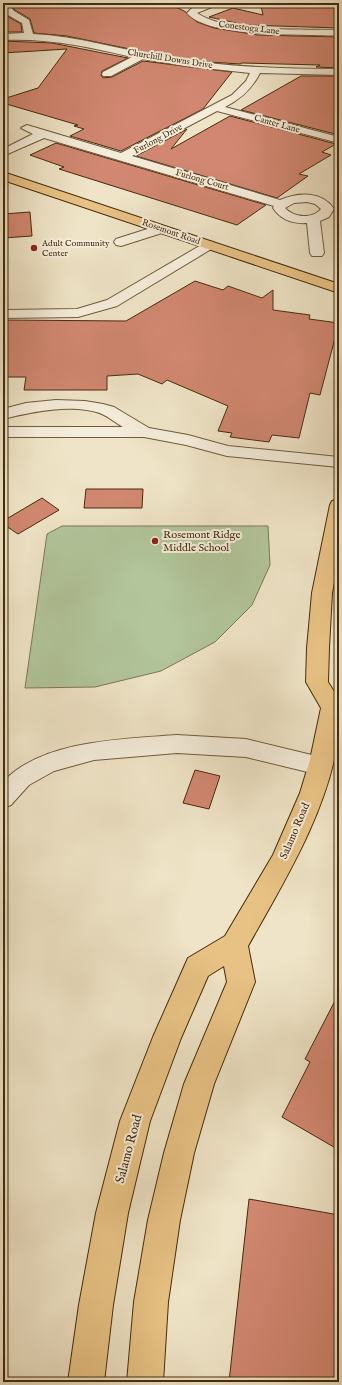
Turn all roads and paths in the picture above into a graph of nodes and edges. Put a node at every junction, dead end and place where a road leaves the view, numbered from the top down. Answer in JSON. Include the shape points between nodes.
{"nodes":[{"id":1,"x":218,"y":3,"type":"edge"},
{"id":2,"x":3,"y":4,"type":"edge"},
{"id":3,"x":339,"y":33,"type":"edge"},
{"id":4,"x":30,"y":35,"type":"junction"},
{"id":5,"x":3,"y":37,"type":"edge"},
{"id":6,"x":141,"y":56,"type":"junction"},
{"id":7,"x":257,"y":70,"type":"junction"},
{"id":8,"x":339,"y":72,"type":"edge"},
{"id":9,"x":107,"y":74,"type":"dead end"},
{"id":10,"x":216,"y":108,"type":"junction"},
{"id":11,"x":26,"y":128,"type":"dead end"},
{"id":12,"x":43,"y":134,"type":"junction"},
{"id":13,"x":339,"y":140,"type":"edge"},
{"id":14,"x":3,"y":153,"type":"edge"},
{"id":15,"x":122,"y":157,"type":"junction"},
{"id":16,"x":3,"y":176,"type":"edge"},
{"id":17,"x":281,"y":204,"type":"junction"},
{"id":18,"x":314,"y":219,"type":"junction"},
{"id":19,"x":160,"y":229,"type":"junction"},
{"id":20,"x":121,"y":242,"type":"dead end"},
{"id":21,"x":208,"y":245,"type":"junction"},
{"id":22,"x":317,"y":253,"type":"dead end"},
{"id":23,"x":339,"y":289,"type":"edge"},
{"id":24,"x":3,"y":314,"type":"edge"},
{"id":25,"x":3,"y":414,"type":"edge"},
{"id":26,"x":3,"y":432,"type":"edge"},
{"id":27,"x":144,"y":432,"type":"junction"},
{"id":28,"x":339,"y":462,"type":"edge"},
{"id":29,"x":339,"y":505,"type":"edge"},
{"id":30,"x":337,"y":706,"type":"edge"},
{"id":31,"x":320,"y":766,"type":"junction"},
{"id":32,"x":3,"y":798,"type":"edge"},
{"id":33,"x":234,"y":945,"type":"junction"},
{"id":34,"x":86,"y":1382,"type":"edge"},
{"id":35,"x":145,"y":1382,"type":"edge"}],
"edges":[{"from":1,"to":3,"type":"street","name":"Conestoga Lane","via":[[191,13],[198,19],[246,29]]},
{"from":2,"to":4,"type":"street","via":[[11,13],[26,22]]},
{"from":4,"to":5,"type":"street","name":"Churchill Downs Drive"},
{"from":4,"to":6,"type":"street","name":"Churchill Downs Drive","via":[[76,40]]},
{"from":6,"to":7,"type":"street","name":"Churchill Downs Drive"},
{"from":6,"to":9,"type":"street"},
{"from":7,"to":8,"type":"street","name":"Churchill Downs Drive"},
{"from":7,"to":10,"type":"street","name":"Furlong Drive","via":[[245,89]]},
{"from":10,"to":13,"type":"street","name":"Canter Lane"},
{"from":10,"to":15,"type":"street","name":"Furlong Drive"},
{"from":11,"to":12,"type":"street","name":"Furlong Drive"},
{"from":12,"to":14,"type":"street"},
{"from":12,"to":15,"type":"street","name":"Furlong Drive"},
{"from":15,"to":17,"type":"street","name":"Furlong Court"},
{"from":16,"to":19,"type":"main road","name":"Rosemont Road"},
{"from":17,"to":18,"type":"street","via":[[280,212],[288,216]]},
{"from":17,"to":18,"type":"street","via":[[305,198],[324,204],[328,209],[326,214]]},
{"from":18,"to":22,"type":"street"},
{"from":19,"to":20,"type":"street"},
{"from":19,"to":21,"type":"main road","name":"Rosemont Road"},
{"from":21,"to":23,"type":"main road","name":"Rosemont Road"},
{"from":21,"to":24,"type":"street","via":[[112,303],[78,313]]},
{"from":25,"to":27,"type":"street","via":[[32,407],[79,405],[108,412]]},
{"from":26,"to":27,"type":"street"},
{"from":27,"to":28,"type":"street","via":[[188,440],[227,451]]},
{"from":29,"to":30,"type":"main road","name":"Salamo Road","via":[[322,593],[317,682]]},
{"from":30,"to":31,"type":"main road","name":"Salamo Road"},
{"from":31,"to":32,"type":"street","via":[[246,748],[185,744],[94,751],[47,764],[21,778]]},
{"from":31,"to":33,"type":"main road","name":"Salamo Road","via":[[301,821],[283,860]]},
{"from":33,"to":34,"type":"main road","name":"Salamo Road","via":[[198,967],[167,1037],[135,1121],[112,1213]]},
{"from":33,"to":35,"type":"main road","via":[[241,982],[199,1084],[179,1153],[164,1220],[151,1302]]}]}
